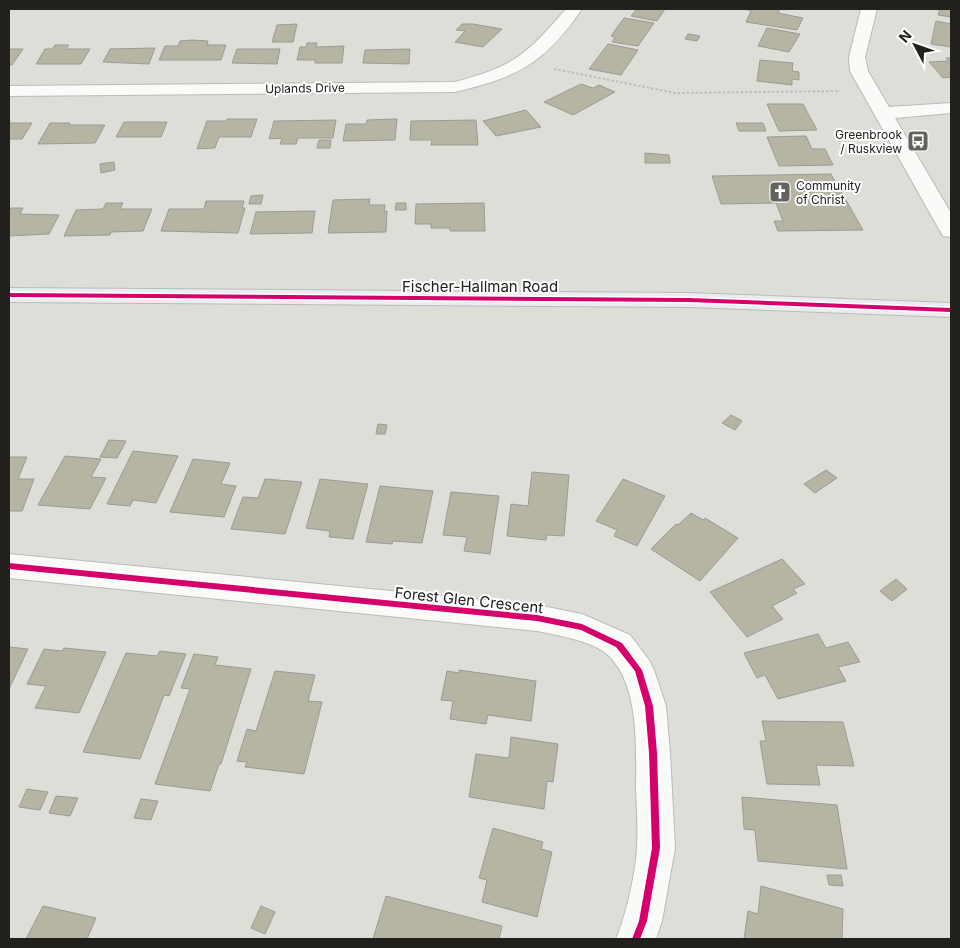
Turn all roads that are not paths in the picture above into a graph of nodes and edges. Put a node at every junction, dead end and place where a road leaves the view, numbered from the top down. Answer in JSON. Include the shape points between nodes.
{"nodes":[{"id":1,"x":574,"y":9,"type":"edge"},
{"id":2,"x":869,"y":9,"type":"edge"},
{"id":3,"x":9,"y":92,"type":"edge"},
{"id":4,"x":951,"y":108,"type":"edge"},
{"id":5,"x":883,"y":113,"type":"junction"},
{"id":6,"x":951,"y":231,"type":"edge"},
{"id":7,"x":9,"y":295,"type":"edge"},
{"id":8,"x":951,"y":310,"type":"edge"},
{"id":9,"x":9,"y":566,"type":"edge"},
{"id":10,"x":636,"y":939,"type":"edge"}],
"edges":[{"from":1,"to":3,"type":"street","name":"Uplands Drive","via":[[540,48],[521,64],[492,77],[455,87]]},
{"from":2,"to":5,"type":"street","via":[[857,58],[859,71]]},
{"from":4,"to":5,"type":"street"},
{"from":5,"to":6,"type":"street"},
{"from":7,"to":8,"type":"main road","name":"Fischer-Hallman Road","via":[[689,300]]},
{"from":9,"to":10,"type":"street","name":"Forest Glen Crescent","via":[[536,618],[582,627],[619,645],[641,678],[649,706],[653,753],[656,848]]}]}
